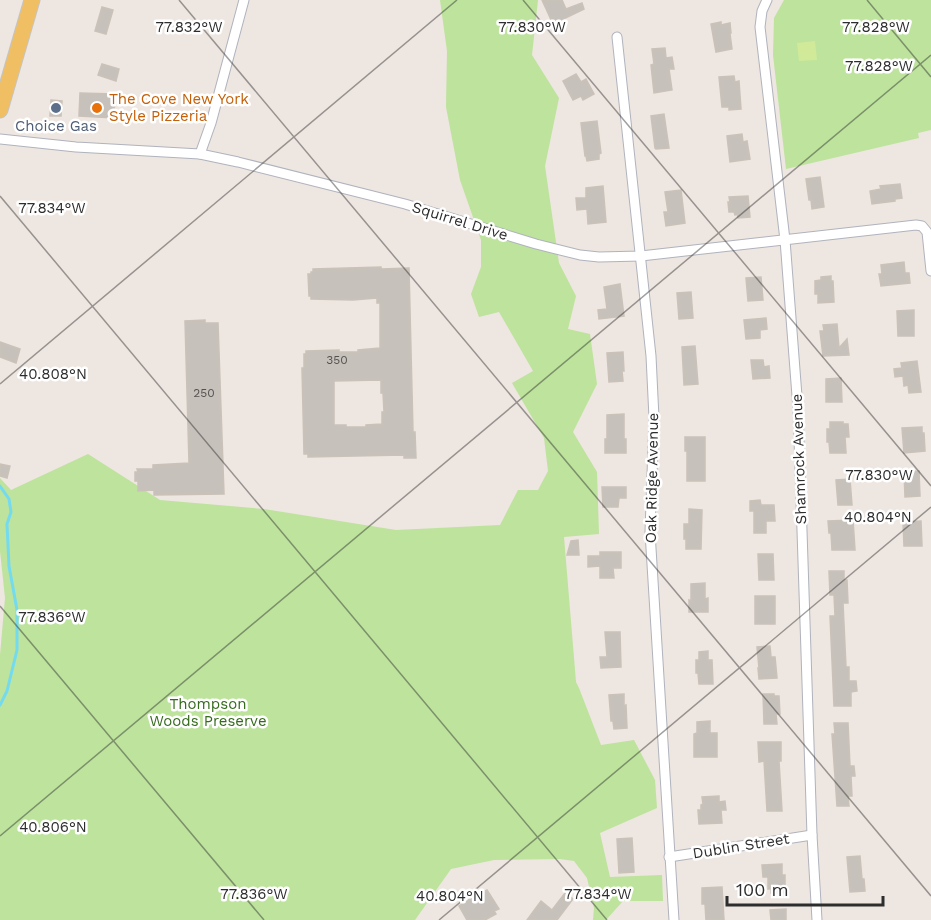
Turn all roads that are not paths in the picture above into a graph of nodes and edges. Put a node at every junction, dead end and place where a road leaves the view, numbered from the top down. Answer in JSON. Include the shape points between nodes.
{"nodes":[{"id":1,"x":32,"y":0,"type":"edge"},
{"id":2,"x":244,"y":0,"type":"edge"},
{"id":3,"x":767,"y":0,"type":"edge"},
{"id":4,"x":617,"y":37,"type":"dead end"},
{"id":5,"x":0,"y":110,"type":"edge"},
{"id":6,"x":0,"y":139,"type":"edge"},
{"id":7,"x":200,"y":154,"type":"junction"},
{"id":8,"x":785,"y":240,"type":"junction"},
{"id":9,"x":641,"y":256,"type":"junction"},
{"id":10,"x":931,"y":271,"type":"edge"},
{"id":11,"x":812,"y":835,"type":"junction"},
{"id":12,"x":669,"y":857,"type":"junction"},
{"id":13,"x":674,"y":920,"type":"edge"},
{"id":14,"x":817,"y":920,"type":"edge"}],
"edges":[{"from":1,"to":5,"type":"main road"},
{"from":2,"to":7,"type":"street"},
{"from":3,"to":8,"type":"street","name":"Shamrock Avenue","via":[[760,27]]},
{"from":4,"to":9,"type":"street","name":"Oak Ridge Avenue"},
{"from":6,"to":7,"type":"street","name":"Squirrel Drive"},
{"from":7,"to":9,"type":"street","name":"Squirrel Drive","via":[[405,204],[580,255]]},
{"from":8,"to":9,"type":"street","name":"Squirrel Drive"},
{"from":8,"to":10,"type":"street","name":"Squirrel Drive","via":[[922,226],[927,232]]},
{"from":8,"to":11,"type":"street","name":"Shamrock Avenue","via":[[798,409]]},
{"from":9,"to":12,"type":"street","name":"Oak Ridge Avenue","via":[[653,387],[650,532]]},
{"from":11,"to":12,"type":"street","name":"Dublin Street"},
{"from":11,"to":14,"type":"street","name":"Shamrock Avenue"},
{"from":12,"to":13,"type":"street","name":"Oak Ridge Avenue"}]}
